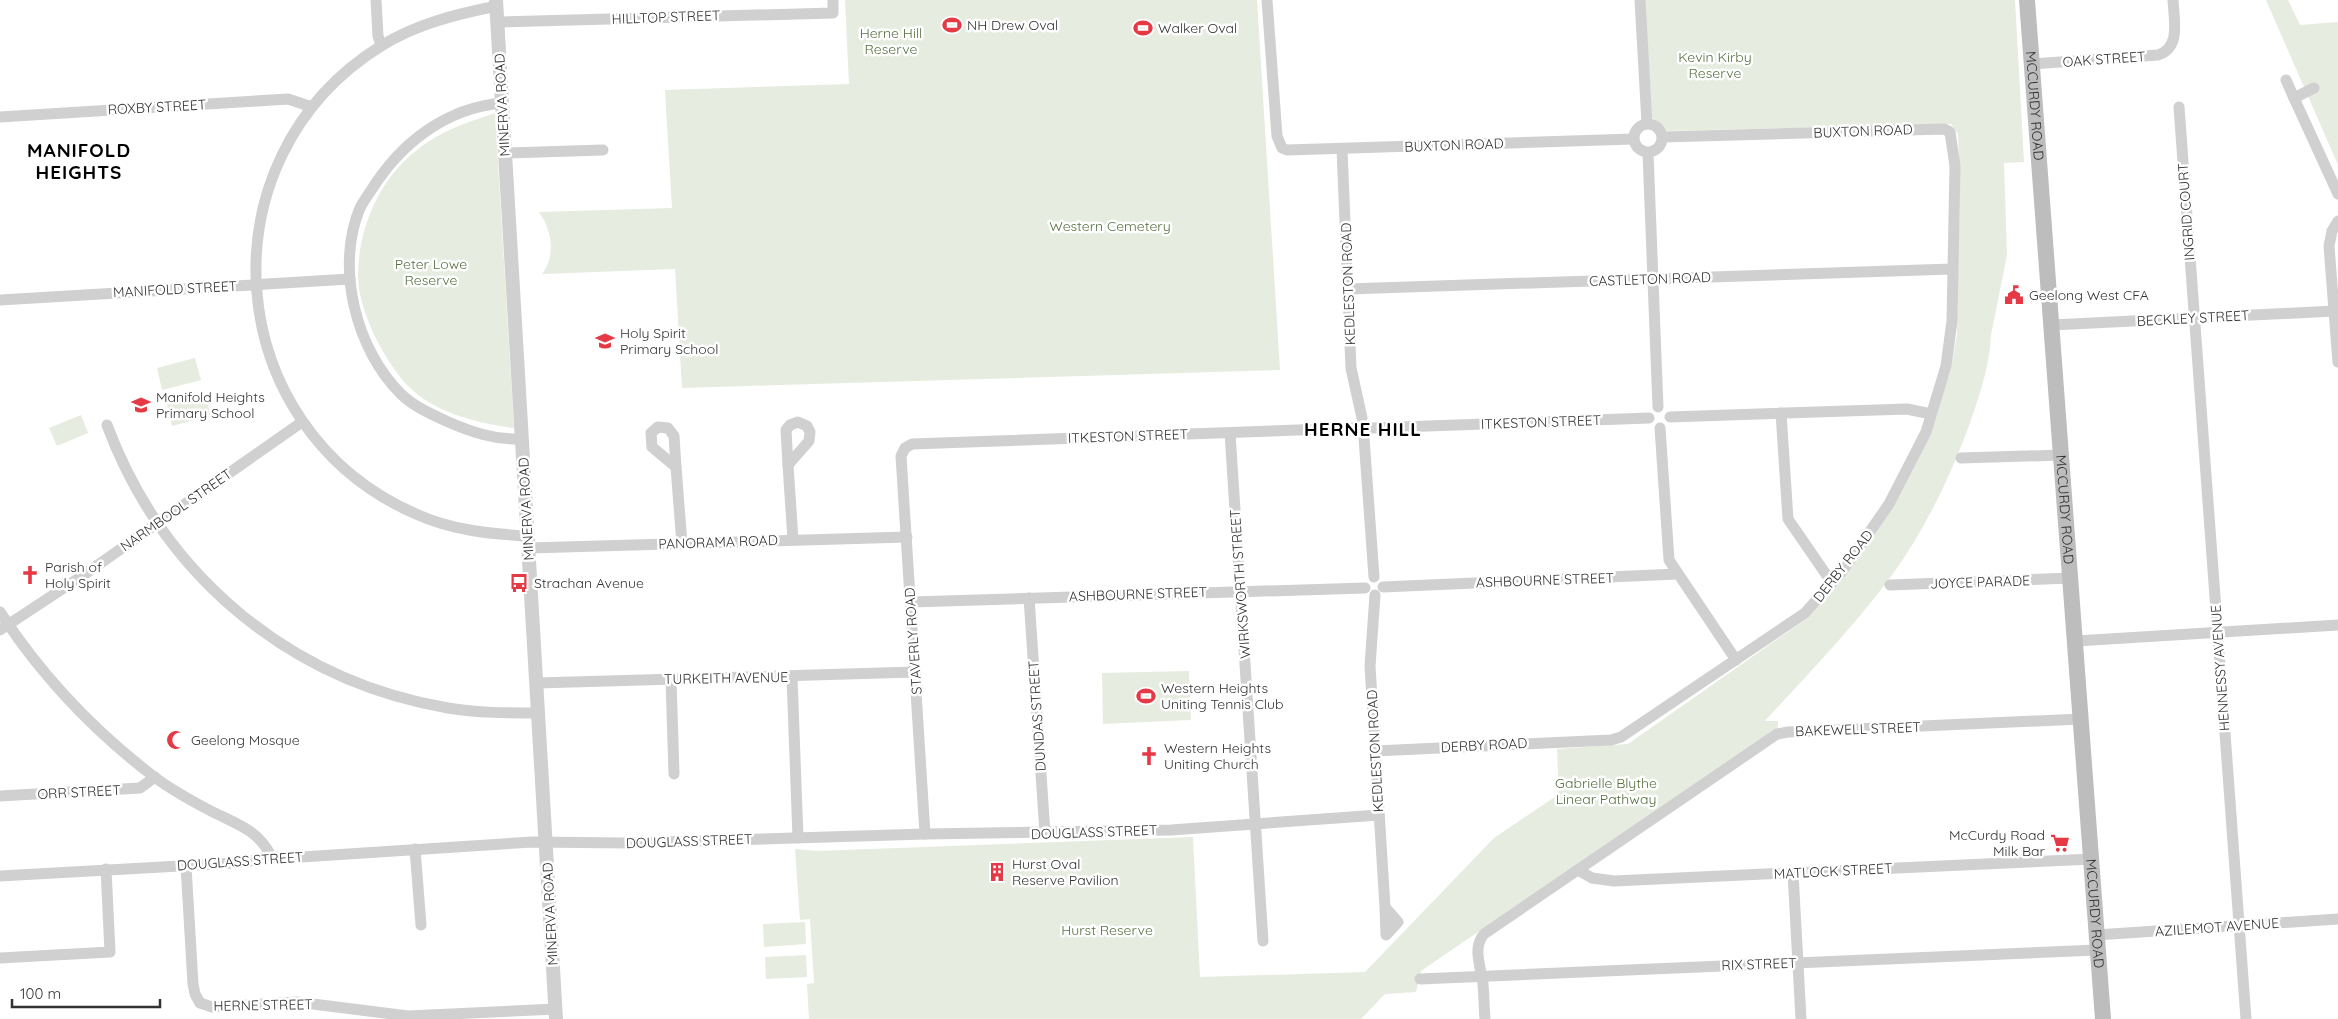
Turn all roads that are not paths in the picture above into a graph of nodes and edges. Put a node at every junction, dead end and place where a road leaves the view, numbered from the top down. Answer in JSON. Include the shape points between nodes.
{"nodes":[{"id":1,"x":376,"y":0,"type":"edge"},
{"id":2,"x":832,"y":0,"type":"edge"},
{"id":3,"x":1267,"y":0,"type":"edge"},
{"id":4,"x":1640,"y":0,"type":"edge"},
{"id":5,"x":2027,"y":0,"type":"edge"},
{"id":6,"x":2173,"y":0,"type":"edge"},
{"id":7,"x":496,"y":3,"type":"edge"},
{"id":8,"x":498,"y":22,"type":"junction"},
{"id":9,"x":381,"y":45,"type":"junction"},
{"id":10,"x":2032,"y":64,"type":"junction"},
{"id":11,"x":2286,"y":80,"type":"dead end"},
{"id":12,"x":2314,"y":88,"type":"dead end"},
{"id":13,"x":2294,"y":98,"type":"junction"},
{"id":14,"x":502,"y":103,"type":"junction"},
{"id":15,"x":2179,"y":106,"type":"dead end"},
{"id":16,"x":312,"y":107,"type":"junction"},
{"id":17,"x":0,"y":117,"type":"edge"},
{"id":18,"x":1647,"y":123,"type":"junction"},
{"id":19,"x":1944,"y":129,"type":"joint"},
{"id":20,"x":1663,"y":137,"type":"junction"},
{"id":21,"x":1633,"y":139,"type":"junction"},
{"id":22,"x":1342,"y":149,"type":"junction"},
{"id":23,"x":603,"y":150,"type":"dead end"},
{"id":24,"x":505,"y":153,"type":"junction"},
{"id":25,"x":1648,"y":153,"type":"junction"},
{"id":26,"x":2338,"y":194,"type":"edge"},
{"id":27,"x":2338,"y":221,"type":"edge"},
{"id":28,"x":1952,"y":269,"type":"junction"},
{"id":29,"x":350,"y":279,"type":"junction"},
{"id":30,"x":1653,"y":279,"type":"junction"},
{"id":31,"x":256,"y":284,"type":"junction"},
{"id":32,"x":1348,"y":289,"type":"junction"},
{"id":33,"x":0,"y":300,"type":"edge"},
{"id":34,"x":2334,"y":311,"type":"junction"},
{"id":35,"x":2194,"y":317,"type":"junction"},
{"id":36,"x":2052,"y":325,"type":"junction"},
{"id":37,"x":2338,"y":362,"type":"edge"},
{"id":38,"x":1658,"y":407,"type":"junction"},
{"id":39,"x":1781,"y":413,"type":"junction"},
{"id":40,"x":1931,"y":414,"type":"junction"},
{"id":41,"x":1670,"y":417,"type":"junction"},
{"id":42,"x":1362,"y":418,"type":"junction"},
{"id":43,"x":1649,"y":418,"type":"junction"},
{"id":44,"x":302,"y":422,"type":"junction"},
{"id":45,"x":107,"y":425,"type":"dead end"},
{"id":46,"x":1353,"y":428,"type":"junction"},
{"id":47,"x":1373,"y":428,"type":"junction"},
{"id":48,"x":1660,"y":428,"type":"junction"},
{"id":49,"x":1230,"y":433,"type":"junction"},
{"id":50,"x":1364,"y":438,"type":"junction"},
{"id":51,"x":522,"y":439,"type":"junction"},
{"id":52,"x":905,"y":448,"type":"joint"},
{"id":53,"x":2062,"y":455,"type":"junction"},
{"id":54,"x":1960,"y":458,"type":"dead end"},
{"id":55,"x":788,"y":465,"type":"dead end"},
{"id":56,"x":676,"y":467,"type":"dead end"},
{"id":57,"x":156,"y":524,"type":"junction"},
{"id":58,"x":907,"y":537,"type":"junction"},
{"id":59,"x":793,"y":540,"type":"junction"},
{"id":60,"x":528,"y":542,"type":"junction"},
{"id":61,"x":682,"y":544,"type":"junction"},
{"id":62,"x":1677,"y":574,"type":"junction"},
{"id":63,"x":1374,"y":577,"type":"junction"},
{"id":64,"x":2071,"y":578,"type":"junction"},
{"id":65,"x":1832,"y":583,"type":"junction"},
{"id":66,"x":1890,"y":585,"type":"dead end"},
{"id":67,"x":1383,"y":586,"type":"junction"},
{"id":68,"x":1365,"y":588,"type":"junction"},
{"id":69,"x":1240,"y":590,"type":"junction"},
{"id":70,"x":1375,"y":596,"type":"junction"},
{"id":71,"x":1029,"y":598,"type":"junction"},
{"id":72,"x":911,"y":602,"type":"junction"},
{"id":73,"x":0,"y":612,"type":"edge"},
{"id":74,"x":2338,"y":625,"type":"edge"},
{"id":75,"x":4,"y":628,"type":"edge"},
{"id":76,"x":2217,"y":633,"type":"junction"},
{"id":77,"x":2076,"y":641,"type":"junction"},
{"id":78,"x":1736,"y":660,"type":"junction"},
{"id":79,"x":915,"y":672,"type":"junction"},
{"id":80,"x":792,"y":677,"type":"junction"},
{"id":81,"x":671,"y":679,"type":"junction"},
{"id":82,"x":536,"y":683,"type":"junction"},
{"id":83,"x":538,"y":713,"type":"junction"},
{"id":84,"x":2081,"y":719,"type":"junction"},
{"id":85,"x":1375,"y":751,"type":"junction"},
{"id":86,"x":674,"y":774,"type":"dead end"},
{"id":87,"x":155,"y":777,"type":"junction"},
{"id":88,"x":0,"y":796,"type":"edge"},
{"id":89,"x":1379,"y":816,"type":"junction"},
{"id":90,"x":1256,"y":824,"type":"junction"},
{"id":91,"x":1045,"y":833,"type":"junction"},
{"id":92,"x":925,"y":834,"type":"junction"},
{"id":93,"x":798,"y":838,"type":"junction"},
{"id":94,"x":546,"y":843,"type":"junction"},
{"id":95,"x":415,"y":849,"type":"junction"},
{"id":96,"x":271,"y":856,"type":"junction"},
{"id":97,"x":2092,"y":859,"type":"junction"},
{"id":98,"x":186,"y":866,"type":"junction"},
{"id":99,"x":106,"y":869,"type":"junction"},
{"id":100,"x":1578,"y":870,"type":"junction"},
{"id":101,"x":1793,"y":873,"type":"junction"},
{"id":102,"x":0,"y":876,"type":"edge"},
{"id":103,"x":1385,"y":907,"type":"dead end"},
{"id":104,"x":2338,"y":919,"type":"edge"},
{"id":105,"x":421,"y":925,"type":"dead end"},
{"id":106,"x":2239,"y":926,"type":"junction"},
{"id":107,"x":1263,"y":941,"type":"dead end"},
{"id":108,"x":2097,"y":942,"type":"junction"},
{"id":109,"x":0,"y":958,"type":"edge"},
{"id":110,"x":1798,"y":963,"type":"junction"},
{"id":111,"x":1482,"y":977,"type":"junction"},
{"id":112,"x":1420,"y":979,"type":"dead end"},
{"id":113,"x":556,"y":1014,"type":"edge"},
{"id":114,"x":1485,"y":1019,"type":"edge"},
{"id":115,"x":1801,"y":1019,"type":"edge"},
{"id":116,"x":2103,"y":1019,"type":"edge"},
{"id":117,"x":2246,"y":1019,"type":"edge"}],
"edges":[{"from":1,"to":9,"type":"street"},
{"from":2,"to":8,"type":"street","name":"HILLTOP STREET","via":[[834,13]]},
{"from":3,"to":22,"type":"street","name":"BUXTON ROAD","via":[[1279,143],[1282,148],[1292,151]]},
{"from":4,"to":18,"type":"street"},
{"from":5,"to":10,"type":"main road","name":"MCCURDY ROAD"},
{"from":6,"to":10,"type":"street","name":"OAK STREET","via":[[2175,35],[2167,52]]},
{"from":7,"to":8,"type":"street","name":"MINERVA ROAD"},
{"from":7,"to":9,"type":"street","via":[[416,28]]},
{"from":8,"to":14,"type":"street","name":"MINERVA ROAD"},
{"from":9,"to":16,"type":"street","via":[[351,68]]},
{"from":10,"to":36,"type":"main road","name":"MCCURDY ROAD"},
{"from":11,"to":13,"type":"street"},
{"from":12,"to":13,"type":"street"},
{"from":13,"to":26,"type":"street"},
{"from":14,"to":24,"type":"street","name":"MINERVA ROAD"},
{"from":14,"to":29,"type":"street","via":[[480,106],[434,125],[395,156],[360,208],[349,256]]},
{"from":15,"to":35,"type":"street","name":"INGRID COURT"},
{"from":16,"to":17,"type":"street","name":"ROXBY STREET","via":[[288,99]]},
{"from":16,"to":31,"type":"street","via":[[280,158],[266,195],[259,218]]},
{"from":18,"to":20,"type":"street","via":[[1660,129]]},
{"from":18,"to":21,"type":"street","via":[[1635,130]]},
{"from":19,"to":20,"type":"street","name":"BUXTON ROAD"},
{"from":19,"to":28,"type":"street","name":"DERBY ROAD","via":[[1953,137],[1955,166]]},
{"from":20,"to":25,"type":"street","via":[[1661,146]]},
{"from":21,"to":22,"type":"street","name":"BUXTON ROAD"},
{"from":21,"to":25,"type":"street","via":[[1640,151]]},
{"from":22,"to":32,"type":"street","name":"KEDLESTON ROAD"},
{"from":23,"to":24,"type":"street"},
{"from":24,"to":51,"type":"street","name":"MINERVA ROAD"},
{"from":25,"to":30,"type":"street"},
{"from":27,"to":34,"type":"street","via":[[2329,246]]},
{"from":28,"to":30,"type":"street","name":"CASTLETON ROAD"},
{"from":28,"to":40,"type":"street","name":"DERBY ROAD","via":[[1952,321],[1946,366]]},
{"from":29,"to":31,"type":"street","name":"MANIFOLD STREET"},
{"from":29,"to":51,"type":"street","via":[[358,325],[366,346],[385,377],[402,395],[426,411],[482,436]]},
{"from":30,"to":32,"type":"street","name":"CASTLETON ROAD"},
{"from":30,"to":38,"type":"street"},
{"from":31,"to":33,"type":"street","name":"MANIFOLD STREET"},
{"from":31,"to":44,"type":"street","via":[[270,360],[283,391]]},
{"from":32,"to":42,"type":"street","name":"KEDLESTON ROAD","via":[[1351,368]]},
{"from":34,"to":35,"type":"street","name":"BECKLEY STREET"},
{"from":34,"to":37,"type":"street"},
{"from":35,"to":36,"type":"street","name":"BECKLEY STREET"},
{"from":35,"to":76,"type":"street","name":"HENNESSY AVENUE"},
{"from":36,"to":53,"type":"main road","name":"MCCURDY ROAD"},
{"from":38,"to":41,"type":"street","via":[[1667,410]]},
{"from":38,"to":43,"type":"street","via":[[1650,412]]},
{"from":39,"to":40,"type":"street","via":[[1907,409]]},
{"from":39,"to":41,"type":"street"},
{"from":39,"to":65,"type":"street","via":[[1788,519]]},
{"from":40,"to":65,"type":"street","name":"DERBY ROAD","via":[[1917,453],[1889,504]]},
{"from":41,"to":48,"type":"street","via":[[1668,423]]},
{"from":42,"to":46,"type":"street","via":[[1354,423]]},
{"from":42,"to":47,"type":"street","via":[[1368,420]]},
{"from":43,"to":47,"type":"street","name":"ITKESTON STREET"},
{"from":43,"to":48,"type":"street","via":[[1653,426]]},
{"from":44,"to":57,"type":"street","name":"NARMBOOL STREET"},
{"from":44,"to":60,"type":"street","via":[[345,470],[417,515],[475,532]]},
{"from":45,"to":57,"type":"street","via":[[130,480]]},
{"from":46,"to":49,"type":"street","name":"ITKESTON STREET"},
{"from":46,"to":50,"type":"street","via":[[1358,437]]},
{"from":47,"to":50,"type":"street","via":[[1371,434]]},
{"from":48,"to":62,"type":"street","via":[[1669,560]]},
{"from":49,"to":52,"type":"street","name":"ITKESTON STREET","via":[[912,444]]},
{"from":49,"to":69,"type":"street","name":"WIRKSWORTH STREET"},
{"from":50,"to":63,"type":"street"},
{"from":51,"to":60,"type":"street","name":"MINERVA ROAD"},
{"from":52,"to":58,"type":"street","name":"STAVERLY ROAD","via":[[901,456]]},
{"from":53,"to":54,"type":"street"},
{"from":53,"to":64,"type":"main road","name":"MCCURDY ROAD"},
{"from":55,"to":59,"type":"street"},
{"from":56,"to":61,"type":"street"},
{"from":57,"to":75,"type":"street","name":"NARMBOOL STREET"},
{"from":57,"to":83,"type":"street","via":[[185,562],[223,600],[285,646],[324,668],[384,692],[450,709]]},
{"from":58,"to":59,"type":"street","name":"PANORAMA ROAD"},
{"from":58,"to":72,"type":"street","name":"STAVERLY ROAD"},
{"from":59,"to":61,"type":"street","name":"PANORAMA ROAD"},
{"from":60,"to":61,"type":"street","name":"PANORAMA ROAD"},
{"from":60,"to":82,"type":"street","name":"MINERVA ROAD"},
{"from":62,"to":67,"type":"street","name":"ASHBOURNE STREET"},
{"from":62,"to":78,"type":"street"},
{"from":63,"to":67,"type":"street"},
{"from":63,"to":68,"type":"street","via":[[1366,582]]},
{"from":64,"to":66,"type":"street","name":"JOYCE PARADE"},
{"from":64,"to":77,"type":"main road","name":"MCCURDY ROAD"},
{"from":65,"to":78,"type":"street","name":"DERBY ROAD","via":[[1805,613]]},
{"from":67,"to":70,"type":"street"},
{"from":68,"to":69,"type":"street","name":"ASHBOURNE STREET"},
{"from":68,"to":70,"type":"street"},
{"from":69,"to":71,"type":"street","name":"ASHBOURNE STREET"},
{"from":69,"to":90,"type":"street","name":"WIRKSWORTH STREET"},
{"from":70,"to":85,"type":"street","name":"KEDLESTON ROAD","via":[[1370,666]]},
{"from":71,"to":72,"type":"street","name":"ASHBOURNE STREET"},
{"from":71,"to":91,"type":"street","name":"DUNDAS STREET"},
{"from":72,"to":79,"type":"street","name":"STAVERLY ROAD"},
{"from":73,"to":75,"type":"street"},
{"from":74,"to":76,"type":"street"},
{"from":75,"to":87,"type":"street","via":[[76,708]]},
{"from":76,"to":77,"type":"street"},
{"from":76,"to":106,"type":"street","name":"HENNESSY AVENUE"},
{"from":77,"to":84,"type":"main road","name":"MCCURDY ROAD"},
{"from":78,"to":85,"type":"street","name":"DERBY ROAD","via":[[1616,740]]},
{"from":79,"to":80,"type":"street","name":"TURKEITH AVENUE"},
{"from":79,"to":92,"type":"street","name":"STAVERLY ROAD"},
{"from":80,"to":81,"type":"street","name":"TURKEITH AVENUE"},
{"from":80,"to":93,"type":"street"},
{"from":81,"to":82,"type":"street","name":"TURKEITH AVENUE"},
{"from":81,"to":86,"type":"street"},
{"from":82,"to":83,"type":"street","name":"MINERVA ROAD"},
{"from":83,"to":94,"type":"street","name":"MINERVA ROAD"},
{"from":84,"to":97,"type":"main road","name":"MCCURDY ROAD"},
{"from":84,"to":100,"type":"street","name":"BAKEWELL STREET","via":[[1778,734]]},
{"from":85,"to":89,"type":"street","name":"KEDLESTON ROAD"},
{"from":87,"to":88,"type":"street","name":"ORR STREET","via":[[140,788]]},
{"from":87,"to":96,"type":"street","via":[[253,832]]},
{"from":89,"to":90,"type":"street","name":"DOUGLASS STREET"},
{"from":89,"to":103,"type":"street","name":"KEDLESTON ROAD"},
{"from":90,"to":91,"type":"street","name":"DOUGLASS STREET"},
{"from":90,"to":107,"type":"street","name":"WIRKSWORTH STREET"},
{"from":91,"to":92,"type":"street","name":"DOUGLASS STREET"},
{"from":92,"to":93,"type":"street","name":"DOUGLASS STREET"},
{"from":93,"to":94,"type":"street","name":"DOUGLASS STREET"},
{"from":94,"to":95,"type":"street","name":"DOUGLASS STREET"},
{"from":94,"to":113,"type":"street","name":"MINERVA ROAD"},
{"from":95,"to":96,"type":"street","name":"DOUGLASS STREET","via":[[302,857]]},
{"from":95,"to":105,"type":"street"},
{"from":96,"to":98,"type":"street","name":"DOUGLASS STREET","via":[[251,861]]},
{"from":97,"to":101,"type":"street","name":"MATLOCK STREET"},
{"from":97,"to":108,"type":"main road","name":"MCCURDY ROAD"},
{"from":98,"to":99,"type":"street","name":"DOUGLASS STREET"},
{"from":98,"to":113,"type":"street","name":"HERNE STREET","via":[[193,984],[195,994],[204,1006],[297,1002],[408,1016]]},
{"from":99,"to":102,"type":"street","name":"DOUGLASS STREET"},
{"from":99,"to":109,"type":"street","via":[[110,952]]},
{"from":100,"to":101,"type":"street","name":"MATLOCK STREET","via":[[1592,878],[1614,881]]},
{"from":100,"to":111,"type":"street","name":"BAKEWELL STREET","via":[[1482,936],[1478,952]]},
{"from":101,"to":110,"type":"street"},
{"from":104,"to":106,"type":"street","name":"AZILEMOT AVENUE"},
{"from":106,"to":108,"type":"street","name":"AZILEMOT AVENUE"},
{"from":106,"to":117,"type":"street","name":"HENNESSY AVENUE"},
{"from":108,"to":110,"type":"street","name":"RIX STREET"},
{"from":108,"to":116,"type":"main road","name":"MCCURDY ROAD"},
{"from":110,"to":111,"type":"street","name":"RIX STREET"},
{"from":110,"to":115,"type":"street"},
{"from":111,"to":112,"type":"street","name":"RIX STREET"},
{"from":111,"to":114,"type":"street","name":"BAKEWELL STREET"}]}
